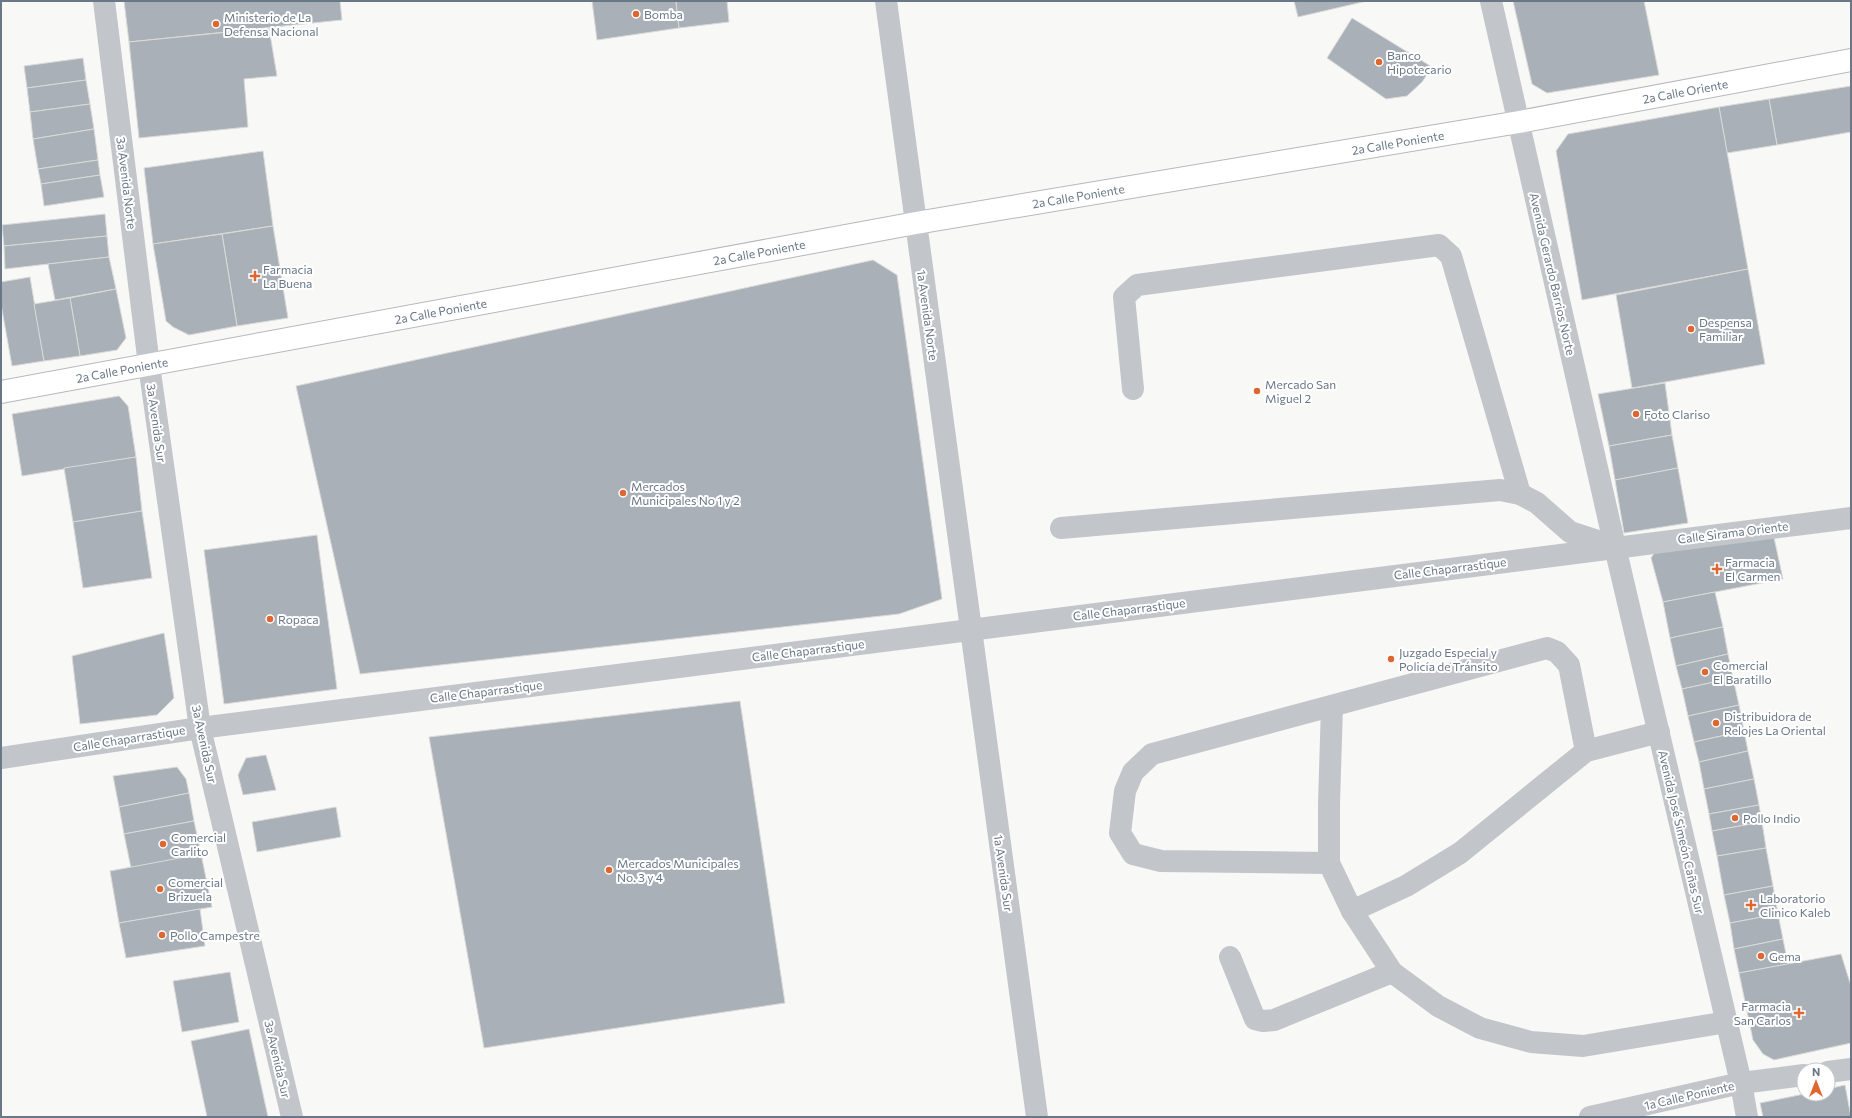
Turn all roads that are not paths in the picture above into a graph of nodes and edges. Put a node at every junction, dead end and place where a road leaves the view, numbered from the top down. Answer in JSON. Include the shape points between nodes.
{"nodes":[{"id":1,"x":104,"y":1,"type":"edge"},
{"id":2,"x":886,"y":1,"type":"edge"},
{"id":3,"x":1491,"y":1,"type":"edge"},
{"id":4,"x":1851,"y":60,"type":"edge"},
{"id":5,"x":1519,"y":122,"type":"junction"},
{"id":6,"x":916,"y":223,"type":"junction"},
{"id":7,"x":149,"y":365,"type":"junction"},
{"id":8,"x":1133,"y":389,"type":"dead end"},
{"id":9,"x":1,"y":392,"type":"edge"},
{"id":10,"x":1520,"y":494,"type":"junction"},
{"id":11,"x":1851,"y":518,"type":"edge"},
{"id":12,"x":1061,"y":528,"type":"dead end"},
{"id":13,"x":1615,"y":547,"type":"junction"},
{"id":14,"x":971,"y":630,"type":"junction"},
{"id":15,"x":1332,"y":706,"type":"junction"},
{"id":16,"x":200,"y":728,"type":"junction"},
{"id":17,"x":1659,"y":732,"type":"junction"},
{"id":18,"x":1586,"y":751,"type":"junction"},
{"id":19,"x":1,"y":758,"type":"edge"},
{"id":20,"x":1329,"y":863,"type":"junction"},
{"id":21,"x":1352,"y":911,"type":"junction"},
{"id":22,"x":1230,"y":957,"type":"dead end"},
{"id":23,"x":1392,"y":972,"type":"junction"},
{"id":24,"x":1727,"y":1022,"type":"junction"},
{"id":25,"x":1851,"y":1069,"type":"edge"},
{"id":26,"x":1836,"y":1071,"type":"edge"},
{"id":27,"x":1796,"y":1076,"type":"edge"},
{"id":28,"x":1741,"y":1083,"type":"junction"},
{"id":29,"x":292,"y":1117,"type":"edge"},
{"id":30,"x":1037,"y":1117,"type":"edge"},
{"id":31,"x":1590,"y":1117,"type":"edge"},
{"id":32,"x":1747,"y":1117,"type":"edge"}],
"edges":[{"from":1,"to":7,"type":"street","name":"3a Avenida Norte"},
{"from":2,"to":6,"type":"street","name":"1a Avenida Norte"},
{"from":3,"to":5,"type":"street","name":"Avenida Gerardo Barrios Norte"},
{"from":4,"to":5,"type":"main road","name":"2a Calle Oriente"},
{"from":5,"to":6,"type":"main road","name":"2a Calle Poniente"},
{"from":5,"to":13,"type":"street","name":"Avenida Gerardo Barrios Norte"},
{"from":6,"to":7,"type":"main road","name":"2a Calle Poniente"},
{"from":6,"to":14,"type":"street","name":"1a Avenida Norte"},
{"from":7,"to":9,"type":"main road","name":"2a Calle Poniente"},
{"from":7,"to":16,"type":"street","name":"3a Avenida Sur"},
{"from":8,"to":10,"type":"street","via":[[1124,297],[1137,285],[1439,245],[1451,256]]},
{"from":10,"to":12,"type":"street","via":[[1500,490]]},
{"from":10,"to":13,"type":"street","via":[[1537,503],[1570,532]]},
{"from":11,"to":13,"type":"street","name":"Calle Sirama Oriente"},
{"from":13,"to":14,"type":"street","name":"Calle Chaparrastique"},
{"from":13,"to":17,"type":"street","name":"Avenida José Simeón Cañas Sur"},
{"from":14,"to":16,"type":"street","name":"Calle Chaparrastique"},
{"from":14,"to":30,"type":"street","name":"1a Avenida Sur"},
{"from":15,"to":18,"type":"street","via":[[1547,648],[1557,652],[1569,665]]},
{"from":15,"to":20,"type":"street"},
{"from":15,"to":20,"type":"street","via":[[1152,754],[1133,772],[1125,791],[1120,833],[1133,854],[1161,861]]},
{"from":16,"to":19,"type":"street","name":"Calle Chaparrastique"},
{"from":16,"to":29,"type":"street","name":"3a Avenida Sur"},
{"from":17,"to":18,"type":"street"},
{"from":17,"to":24,"type":"street","name":"Avenida José Simeón Cañas Sur"},
{"from":18,"to":21,"type":"street","via":[[1460,853],[1406,886]]},
{"from":20,"to":21,"type":"street"},
{"from":21,"to":23,"type":"street"},
{"from":22,"to":23,"type":"street","via":[[1255,1019],[1263,1021],[1274,1020]]},
{"from":23,"to":24,"type":"street","via":[[1438,1006],[1480,1028],[1531,1042],[1583,1046]]},
{"from":24,"to":28,"type":"street","name":"Avenida José Simeón Cañas Sur"},
{"from":25,"to":26,"type":"street"},
{"from":27,"to":28,"type":"street","name":"1a Calle Poniente"},
{"from":28,"to":31,"type":"street","name":"1a Calle Poniente"},
{"from":28,"to":32,"type":"street","name":"Avenida José Simeón Cañas Sur"}]}
